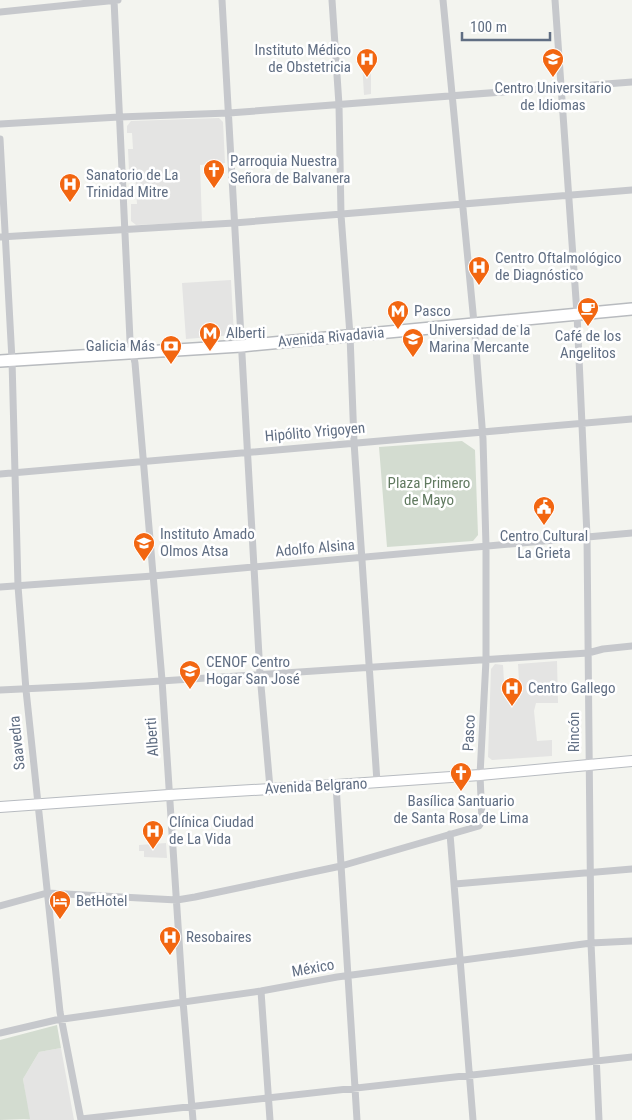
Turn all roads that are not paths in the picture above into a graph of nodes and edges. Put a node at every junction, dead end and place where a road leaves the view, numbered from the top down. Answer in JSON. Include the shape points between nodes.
{"nodes":[{"id":1,"x":114,"y":0,"type":"edge"},
{"id":2,"x":118,"y":0,"type":"edge"},
{"id":3,"x":222,"y":0,"type":"edge"},
{"id":4,"x":332,"y":0,"type":"edge"},
{"id":5,"x":443,"y":0,"type":"edge"},
{"id":6,"x":555,"y":0,"type":"edge"},
{"id":7,"x":0,"y":12,"type":"edge"},
{"id":8,"x":632,"y":82,"type":"edge"},
{"id":9,"x":562,"y":87,"type":"junction"},
{"id":10,"x":451,"y":97,"type":"junction"},
{"id":11,"x":339,"y":105,"type":"junction"},
{"id":12,"x":229,"y":113,"type":"junction"},
{"id":13,"x":119,"y":117,"type":"junction"},
{"id":14,"x":0,"y":124,"type":"edge"},
{"id":15,"x":0,"y":138,"type":"edge"},
{"id":16,"x":632,"y":190,"type":"edge"},
{"id":17,"x":569,"y":196,"type":"junction"},
{"id":18,"x":462,"y":205,"type":"junction"},
{"id":19,"x":340,"y":215,"type":"junction"},
{"id":20,"x":234,"y":224,"type":"junction"},
{"id":21,"x":125,"y":229,"type":"junction"},
{"id":22,"x":3,"y":237,"type":"edge"},
{"id":23,"x":632,"y":309,"type":"edge"},
{"id":24,"x":577,"y":314,"type":"junction"},
{"id":25,"x":474,"y":323,"type":"junction"},
{"id":26,"x":350,"y":335,"type":"junction"},
{"id":27,"x":241,"y":346,"type":"junction"},
{"id":28,"x":133,"y":352,"type":"junction"},
{"id":29,"x":6,"y":360,"type":"edge"},
{"id":30,"x":632,"y":418,"type":"edge"},
{"id":31,"x":582,"y":423,"type":"junction"},
{"id":32,"x":482,"y":431,"type":"junction"},
{"id":33,"x":354,"y":442,"type":"junction"},
{"id":34,"x":247,"y":452,"type":"junction"},
{"id":35,"x":144,"y":462,"type":"junction"},
{"id":36,"x":16,"y":473,"type":"junction"},
{"id":37,"x":0,"y":474,"type":"edge"},
{"id":38,"x":632,"y":533,"type":"edge"},
{"id":39,"x":587,"y":536,"type":"junction"},
{"id":40,"x":486,"y":546,"type":"junction"},
{"id":41,"x":362,"y":557,"type":"junction"},
{"id":42,"x":254,"y":567,"type":"junction"},
{"id":43,"x":153,"y":576,"type":"junction"},
{"id":44,"x":18,"y":586,"type":"junction"},
{"id":45,"x":0,"y":587,"type":"edge"},
{"id":46,"x":632,"y":646,"type":"edge"},
{"id":47,"x":588,"y":652,"type":"junction"},
{"id":48,"x":486,"y":660,"type":"junction"},
{"id":49,"x":369,"y":667,"type":"junction"},
{"id":50,"x":260,"y":674,"type":"junction"},
{"id":51,"x":162,"y":680,"type":"junction"},
{"id":52,"x":0,"y":690,"type":"edge"},
{"id":53,"x":26,"y":690,"type":"junction"},
{"id":54,"x":632,"y":761,"type":"edge"},
{"id":55,"x":588,"y":765,"type":"junction"},
{"id":56,"x":480,"y":775,"type":"junction"},
{"id":57,"x":377,"y":782,"type":"junction"},
{"id":58,"x":336,"y":786,"type":"junction"},
{"id":59,"x":270,"y":788,"type":"junction"},
{"id":60,"x":169,"y":795,"type":"junction"},
{"id":61,"x":38,"y":804,"type":"junction"},
{"id":62,"x":0,"y":807,"type":"edge"},
{"id":63,"x":450,"y":834,"type":"junction"},
{"id":64,"x":341,"y":866,"type":"junction"},
{"id":65,"x":632,"y":869,"type":"edge"},
{"id":66,"x":591,"y":874,"type":"junction"},
{"id":67,"x":455,"y":884,"type":"junction"},
{"id":68,"x":47,"y":894,"type":"junction"},
{"id":69,"x":177,"y":900,"type":"junction"},
{"id":70,"x":0,"y":906,"type":"edge"},
{"id":71,"x":632,"y":941,"type":"edge"},
{"id":72,"x":591,"y":943,"type":"junction"},
{"id":73,"x":462,"y":960,"type":"junction"},
{"id":74,"x":348,"y":975,"type":"junction"},
{"id":75,"x":261,"y":991,"type":"junction"},
{"id":76,"x":183,"y":1001,"type":"junction"},
{"id":77,"x":62,"y":1019,"type":"junction"},
{"id":78,"x":0,"y":1034,"type":"edge"},
{"id":79,"x":632,"y":1057,"type":"edge"},
{"id":80,"x":596,"y":1061,"type":"junction"},
{"id":81,"x":470,"y":1074,"type":"junction"},
{"id":82,"x":354,"y":1087,"type":"junction"},
{"id":83,"x":268,"y":1098,"type":"junction"},
{"id":84,"x":192,"y":1107,"type":"junction"},
{"id":85,"x":81,"y":1119,"type":"edge"},
{"id":86,"x":193,"y":1120,"type":"edge"},
{"id":87,"x":270,"y":1120,"type":"edge"},
{"id":88,"x":357,"y":1120,"type":"edge"},
{"id":89,"x":473,"y":1120,"type":"edge"},
{"id":90,"x":599,"y":1120,"type":"edge"}],
"edges":[{"from":1,"to":2,"type":"street"},
{"from":1,"to":7,"type":"street"},
{"from":1,"to":13,"type":"street","name":"Alberti"},
{"from":3,"to":12,"type":"street"},
{"from":4,"to":11,"type":"street"},
{"from":5,"to":10,"type":"street","name":"Pasco"},
{"from":6,"to":9,"type":"street","name":"Rincón"},
{"from":8,"to":9,"type":"street"},
{"from":9,"to":10,"type":"street"},
{"from":9,"to":17,"type":"street","name":"Rincón"},
{"from":10,"to":11,"type":"street"},
{"from":10,"to":18,"type":"street","name":"Pasco"},
{"from":11,"to":12,"type":"street"},
{"from":11,"to":19,"type":"street"},
{"from":12,"to":13,"type":"street"},
{"from":12,"to":20,"type":"street"},
{"from":13,"to":14,"type":"street"},
{"from":13,"to":21,"type":"street","name":"Alberti"},
{"from":15,"to":22,"type":"street","name":"Saavedra"},
{"from":16,"to":17,"type":"street"},
{"from":17,"to":18,"type":"street"},
{"from":17,"to":24,"type":"street","name":"Rincón"},
{"from":18,"to":19,"type":"street"},
{"from":18,"to":25,"type":"street","name":"Pasco"},
{"from":19,"to":20,"type":"street"},
{"from":19,"to":26,"type":"street"},
{"from":20,"to":21,"type":"street"},
{"from":20,"to":27,"type":"street"},
{"from":21,"to":22,"type":"street"},
{"from":21,"to":28,"type":"street","name":"Alberti"},
{"from":22,"to":29,"type":"street","name":"Saavedra"},
{"from":23,"to":24,"type":"main road","name":"Avenida Rivadavia"},
{"from":24,"to":25,"type":"main road","name":"Avenida Rivadavia"},
{"from":24,"to":31,"type":"street","name":"Rincón"},
{"from":25,"to":26,"type":"main road","name":"Avenida Rivadavia"},
{"from":25,"to":32,"type":"street","name":"Pasco"},
{"from":26,"to":27,"type":"main road","name":"Avenida Rivadavia"},
{"from":26,"to":33,"type":"street"},
{"from":27,"to":28,"type":"main road","name":"Avenida Rivadavia"},
{"from":27,"to":34,"type":"street"},
{"from":28,"to":29,"type":"main road","name":"Avenida Rivadavia"},
{"from":28,"to":35,"type":"street","name":"Alberti"},
{"from":29,"to":36,"type":"street","name":"Saavedra"},
{"from":30,"to":31,"type":"street","name":"Hipólito Yrigoyen"},
{"from":31,"to":32,"type":"street","name":"Hipólito Yrigoyen"},
{"from":31,"to":39,"type":"street","name":"Rincón"},
{"from":32,"to":33,"type":"street","name":"Hipólito Yrigoyen"},
{"from":32,"to":40,"type":"street","name":"Pasco"},
{"from":33,"to":34,"type":"street","name":"Hipólito Yrigoyen"},
{"from":33,"to":41,"type":"street"},
{"from":34,"to":35,"type":"street","name":"Hipólito Yrigoyen"},
{"from":34,"to":42,"type":"street"},
{"from":35,"to":36,"type":"street","name":"Hipólito Yrigoyen"},
{"from":35,"to":43,"type":"street","name":"Alberti"},
{"from":36,"to":37,"type":"street","name":"Hipólito Yrigoyen"},
{"from":36,"to":44,"type":"street","name":"Saavedra"},
{"from":38,"to":39,"type":"street","name":"Adolfo Alsina"},
{"from":39,"to":40,"type":"street","name":"Adolfo Alsina"},
{"from":39,"to":47,"type":"street","name":"Rincón"},
{"from":40,"to":41,"type":"street","name":"Adolfo Alsina"},
{"from":40,"to":48,"type":"street","name":"Pasco"},
{"from":41,"to":42,"type":"street","name":"Adolfo Alsina"},
{"from":41,"to":49,"type":"street"},
{"from":42,"to":43,"type":"street","name":"Adolfo Alsina"},
{"from":42,"to":50,"type":"street"},
{"from":43,"to":44,"type":"street","name":"Adolfo Alsina"},
{"from":43,"to":51,"type":"street","name":"Alberti"},
{"from":44,"to":45,"type":"street","name":"Adolfo Alsina"},
{"from":44,"to":53,"type":"street","name":"Saavedra"},
{"from":46,"to":47,"type":"street"},
{"from":47,"to":48,"type":"street"},
{"from":47,"to":55,"type":"street","name":"Rincón"},
{"from":48,"to":49,"type":"street"},
{"from":48,"to":56,"type":"street","name":"Pasco"},
{"from":49,"to":50,"type":"street"},
{"from":49,"to":57,"type":"street"},
{"from":50,"to":51,"type":"street"},
{"from":50,"to":59,"type":"street"},
{"from":51,"to":53,"type":"street"},
{"from":51,"to":60,"type":"street","name":"Alberti"},
{"from":52,"to":53,"type":"street"},
{"from":53,"to":61,"type":"street","name":"Saavedra"},
{"from":54,"to":55,"type":"main road","name":"Avenida Belgrano"},
{"from":55,"to":56,"type":"main road","name":"Avenida Belgrano"},
{"from":55,"to":66,"type":"street","name":"Rincón"},
{"from":56,"to":57,"type":"main road","name":"Avenida Belgrano"},
{"from":56,"to":63,"type":"street","name":"Pasco","via":[[482,821],[479,826]]},
{"from":57,"to":58,"type":"main road","name":"Avenida Belgrano"},
{"from":58,"to":59,"type":"main road","name":"Avenida Belgrano"},
{"from":58,"to":64,"type":"street"},
{"from":59,"to":60,"type":"main road","name":"Avenida Belgrano"},
{"from":60,"to":61,"type":"main road","name":"Avenida Belgrano"},
{"from":60,"to":69,"type":"street","name":"Alberti"},
{"from":61,"to":62,"type":"main road","name":"Avenida Belgrano"},
{"from":61,"to":68,"type":"street","name":"Saavedra"},
{"from":63,"to":64,"type":"street"},
{"from":63,"to":67,"type":"street"},
{"from":64,"to":69,"type":"street"},
{"from":64,"to":74,"type":"street"},
{"from":65,"to":66,"type":"street"},
{"from":66,"to":67,"type":"street"},
{"from":66,"to":72,"type":"street","name":"Rincón"},
{"from":67,"to":73,"type":"street"},
{"from":68,"to":69,"type":"street"},
{"from":68,"to":70,"type":"street"},
{"from":68,"to":77,"type":"street","name":"Saavedra"},
{"from":69,"to":76,"type":"street","name":"Alberti"},
{"from":71,"to":72,"type":"street","name":"México"},
{"from":72,"to":73,"type":"street","name":"México"},
{"from":72,"to":80,"type":"street","name":"Rincón"},
{"from":73,"to":74,"type":"street","name":"México"},
{"from":73,"to":81,"type":"street"},
{"from":74,"to":75,"type":"street","name":"México"},
{"from":74,"to":82,"type":"street"},
{"from":75,"to":76,"type":"street","name":"México"},
{"from":75,"to":83,"type":"street"},
{"from":76,"to":77,"type":"street","name":"México"},
{"from":76,"to":84,"type":"street","name":"Alberti"},
{"from":77,"to":78,"type":"street","name":"México"},
{"from":77,"to":85,"type":"street","name":"Saavedra"},
{"from":79,"to":80,"type":"street"},
{"from":80,"to":81,"type":"street"},
{"from":80,"to":90,"type":"street","name":"Rincón"},
{"from":81,"to":82,"type":"street"},
{"from":81,"to":89,"type":"street"},
{"from":82,"to":83,"type":"street"},
{"from":82,"to":88,"type":"street"},
{"from":83,"to":84,"type":"street"},
{"from":83,"to":87,"type":"street"},
{"from":84,"to":85,"type":"street"},
{"from":84,"to":86,"type":"street","name":"Alberti"}]}
